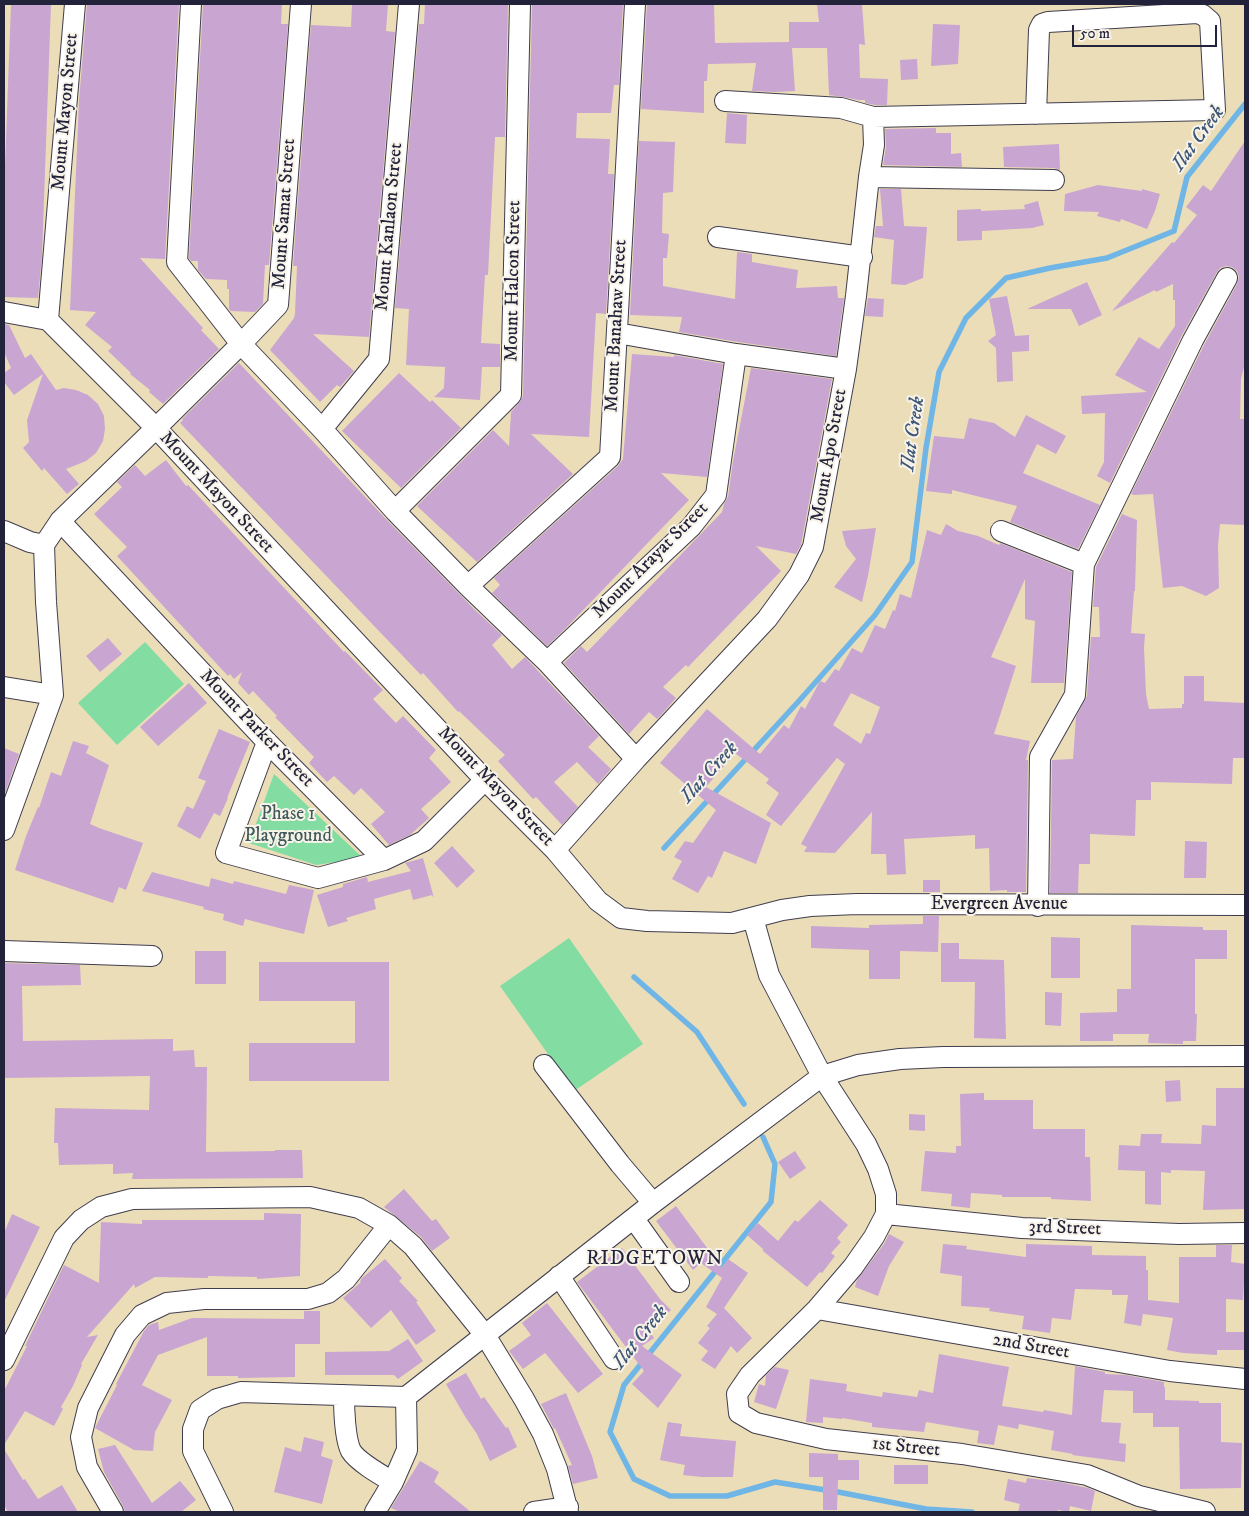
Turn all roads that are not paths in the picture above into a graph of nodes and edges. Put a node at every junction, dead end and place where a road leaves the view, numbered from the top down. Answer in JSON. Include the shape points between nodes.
{"nodes":[{"id":1,"x":75,"y":4,"type":"edge"},
{"id":2,"x":191,"y":4,"type":"edge"},
{"id":3,"x":301,"y":4,"type":"edge"},
{"id":4,"x":409,"y":4,"type":"edge"},
{"id":5,"x":520,"y":4,"type":"edge"},
{"id":6,"x":635,"y":4,"type":"edge"},
{"id":7,"x":725,"y":101,"type":"dead end"},
{"id":8,"x":1036,"y":114,"type":"junction"},
{"id":9,"x":873,"y":117,"type":"junction"},
{"id":10,"x":869,"y":177,"type":"junction"},
{"id":11,"x":1054,"y":180,"type":"dead end"},
{"id":12,"x":718,"y":236,"type":"dead end"},
{"id":13,"x":862,"y":257,"type":"junction"},
{"id":14,"x":1227,"y":278,"type":"dead end"},
{"id":15,"x":4,"y":312,"type":"edge"},
{"id":16,"x":48,"y":320,"type":"junction"},
{"id":17,"x":617,"y":333,"type":"junction"},
{"id":18,"x":241,"y":344,"type":"junction"},
{"id":19,"x":736,"y":354,"type":"junction"},
{"id":20,"x":846,"y":369,"type":"junction"},
{"id":21,"x":156,"y":428,"type":"junction"},
{"id":22,"x":322,"y":429,"type":"junction"},
{"id":23,"x":395,"y":511,"type":"junction"},
{"id":24,"x":60,"y":521,"type":"junction"},
{"id":25,"x":4,"y":531,"type":"edge"},
{"id":26,"x":1001,"y":532,"type":"dead end"},
{"id":27,"x":44,"y":545,"type":"junction"},
{"id":28,"x":1084,"y":564,"type":"junction"},
{"id":29,"x":468,"y":586,"type":"junction"},
{"id":30,"x":547,"y":662,"type":"junction"},
{"id":31,"x":4,"y":687,"type":"edge"},
{"id":32,"x":53,"y":696,"type":"junction"},
{"id":33,"x":267,"y":742,"type":"junction"},
{"id":34,"x":636,"y":759,"type":"junction"},
{"id":35,"x":485,"y":780,"type":"junction"},
{"id":36,"x":4,"y":830,"type":"edge"},
{"id":37,"x":555,"y":850,"type":"junction"},
{"id":38,"x":384,"y":860,"type":"junction"},
{"id":39,"x":1245,"y":905,"type":"edge"},
{"id":40,"x":1038,"y":906,"type":"junction"},
{"id":41,"x":753,"y":918,"type":"junction"},
{"id":42,"x":4,"y":951,"type":"edge"},
{"id":43,"x":152,"y":956,"type":"dead end"},
{"id":44,"x":1245,"y":1056,"type":"edge"},
{"id":45,"x":544,"y":1065,"type":"dead end"},
{"id":46,"x":822,"y":1076,"type":"junction"},
{"id":47,"x":653,"y":1203,"type":"junction"},
{"id":48,"x":886,"y":1214,"type":"junction"},
{"id":49,"x":634,"y":1219,"type":"junction"},
{"id":50,"x":389,"y":1225,"type":"junction"},
{"id":51,"x":1245,"y":1233,"type":"edge"},
{"id":52,"x":559,"y":1276,"type":"junction"},
{"id":53,"x":679,"y":1282,"type":"dead end"},
{"id":54,"x":817,"y":1309,"type":"junction"},
{"id":55,"x":485,"y":1335,"type":"junction"},
{"id":56,"x":4,"y":1359,"type":"edge"},
{"id":57,"x":614,"y":1359,"type":"dead end"},
{"id":58,"x":1245,"y":1379,"type":"edge"},
{"id":59,"x":344,"y":1395,"type":"junction"},
{"id":60,"x":406,"y":1397,"type":"junction"},
{"id":61,"x":393,"y":1482,"type":"junction"},
{"id":62,"x":1138,"y":1504,"type":"edge"},
{"id":63,"x":568,"y":1510,"type":"edge"},
{"id":64,"x":113,"y":1512,"type":"edge"},
{"id":65,"x":223,"y":1512,"type":"edge"},
{"id":66,"x":375,"y":1512,"type":"edge"},
{"id":67,"x":534,"y":1512,"type":"edge"},
{"id":68,"x":1205,"y":1512,"type":"edge"}],
"edges":[{"from":1,"to":16,"type":"street","name":"Mount Mayon Street"},
{"from":2,"to":18,"type":"street","via":[[177,262]]},
{"from":3,"to":18,"type":"street","name":"Mount Samat Street","via":[[278,305]]},
{"from":4,"to":22,"type":"street","name":"Mount Kanlaon Street","via":[[379,358]]},
{"from":5,"to":23,"type":"street","name":"Mount Halcon Street","via":[[511,395]]},
{"from":6,"to":17,"type":"street","name":"Mount Banahaw Street"},
{"from":7,"to":9,"type":"street","via":[[841,108]]},
{"from":8,"to":8,"type":"street","via":[[1215,110],[1210,21],[1197,13],[1042,24],[1039,30]]},
{"from":8,"to":9,"type":"street"},
{"from":9,"to":10,"type":"street","name":"Mount Apo Street","via":[[874,145]]},
{"from":10,"to":11,"type":"street"},
{"from":10,"to":13,"type":"street","name":"Mount Apo Street"},
{"from":12,"to":13,"type":"street"},
{"from":13,"to":20,"type":"street","name":"Mount Apo Street"},
{"from":14,"to":28,"type":"street","via":[[1193,340]]},
{"from":15,"to":16,"type":"street"},
{"from":16,"to":21,"type":"street","name":"Mount Mayon Street"},
{"from":17,"to":19,"type":"street"},
{"from":17,"to":29,"type":"street","name":"Mount Banahaw Street","via":[[610,457]]},
{"from":18,"to":21,"type":"street","name":"Mount Samat Street"},
{"from":18,"to":22,"type":"street"},
{"from":19,"to":20,"type":"street"},
{"from":19,"to":30,"type":"street","name":"Mount Arayat Street","via":[[716,495],[691,527]]},
{"from":20,"to":34,"type":"street","name":"Mount Apo Street","via":[[813,547],[799,575],[767,619]]},
{"from":21,"to":24,"type":"street","name":"Mount Samat Street"},
{"from":21,"to":35,"type":"street","name":"Mount Mayon Street"},
{"from":22,"to":23,"type":"street"},
{"from":23,"to":29,"type":"street"},
{"from":24,"to":27,"type":"street","name":"Mount Samat Street"},
{"from":24,"to":33,"type":"street","name":"Mount Parker Street"},
{"from":25,"to":27,"type":"street"},
{"from":26,"to":28,"type":"street"},
{"from":27,"to":32,"type":"street"},
{"from":28,"to":40,"type":"street","via":[[1076,695],[1040,757]]},
{"from":29,"to":30,"type":"street"},
{"from":30,"to":34,"type":"street"},
{"from":31,"to":32,"type":"street"},
{"from":32,"to":36,"type":"street"},
{"from":33,"to":38,"type":"street","name":"Mount Parker Street"},
{"from":33,"to":38,"type":"street","via":[[226,853],[318,878]]},
{"from":34,"to":37,"type":"street","name":"Mount Apo Street"},
{"from":35,"to":37,"type":"street","name":"Mount Mayon Street"},
{"from":35,"to":38,"type":"street","via":[[424,842]]},
{"from":37,"to":41,"type":"street","name":"Mount Mayon Street","via":[[598,901],[621,918],[732,923]]},
{"from":39,"to":40,"type":"street","name":"Evergreen Avenue"},
{"from":40,"to":41,"type":"street","name":"Evergreen Avenue","via":[[810,906]]},
{"from":41,"to":46,"type":"street","via":[[769,975]]},
{"from":42,"to":43,"type":"street"},
{"from":44,"to":46,"type":"street","via":[[942,1057],[858,1064]]},
{"from":45,"to":47,"type":"street"},
{"from":46,"to":47,"type":"street"},
{"from":46,"to":48,"type":"street","via":[[866,1144],[886,1194]]},
{"from":47,"to":49,"type":"street"},
{"from":48,"to":51,"type":"street","name":"3rd Street","via":[[1022,1228]]},
{"from":48,"to":54,"type":"street","via":[[853,1267]]},
{"from":49,"to":52,"type":"street"},
{"from":49,"to":53,"type":"street"},
{"from":50,"to":55,"type":"street","via":[[413,1246]]},
{"from":50,"to":56,"type":"street","via":[[359,1208],[310,1197],[132,1199],[102,1207],[80,1220],[64,1238]]},
{"from":50,"to":64,"type":"street","via":[[346,1279],[328,1293],[308,1299],[204,1299],[167,1303],[142,1315],[125,1335],[88,1408],[81,1437],[87,1467]]},
{"from":52,"to":55,"type":"street"},
{"from":52,"to":57,"type":"street"},
{"from":54,"to":58,"type":"street","name":"2nd Street","via":[[1170,1371]]},
{"from":54,"to":62,"type":"street","name":"1st Street","via":[[750,1376],[737,1394],[739,1413],[756,1423],[826,1439],[962,1454],[1087,1475]]},
{"from":55,"to":60,"type":"street"},
{"from":55,"to":63,"type":"street","via":[[542,1434],[557,1469]]},
{"from":59,"to":60,"type":"street"},
{"from":59,"to":61,"type":"street","via":[[345,1426],[351,1451]]},
{"from":59,"to":65,"type":"street","via":[[241,1392],[217,1399],[200,1410],[192,1429],[192,1451]]},
{"from":60,"to":61,"type":"street","via":[[407,1450]]},
{"from":61,"to":66,"type":"street"},
{"from":62,"to":68,"type":"street","name":"1st Street"},
{"from":63,"to":67,"type":"street"}]}
